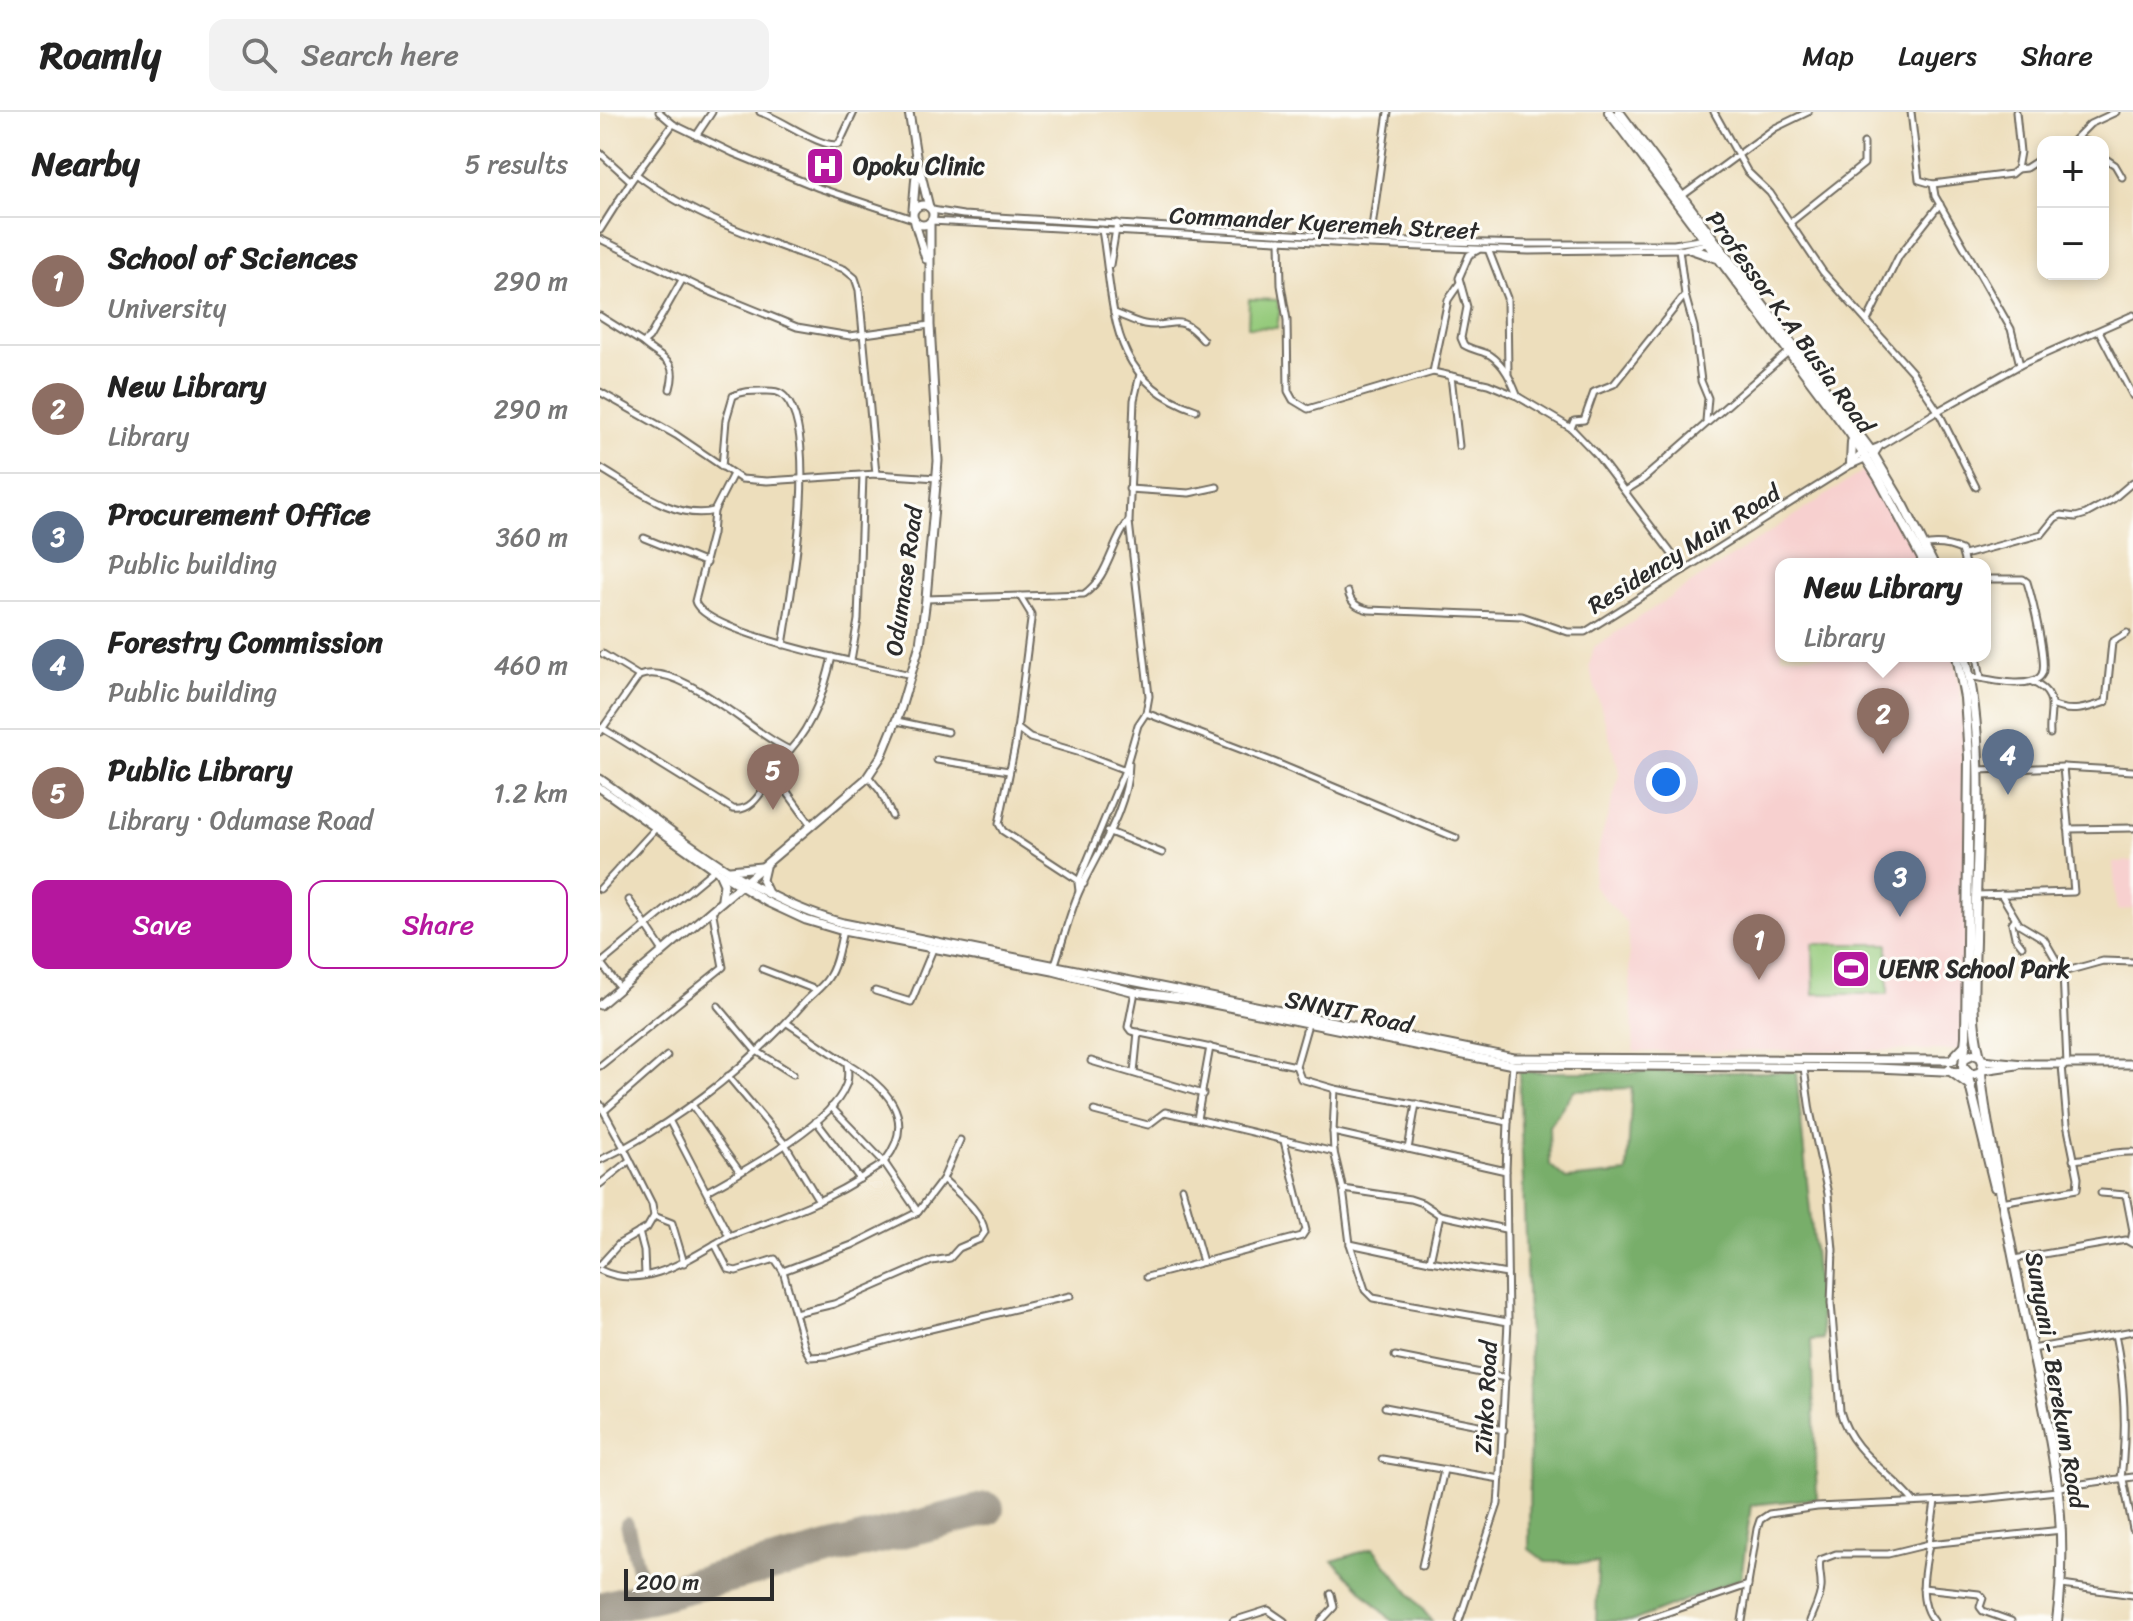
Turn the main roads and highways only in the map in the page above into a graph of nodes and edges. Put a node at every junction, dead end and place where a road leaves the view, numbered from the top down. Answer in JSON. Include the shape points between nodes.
{"nodes":[{"id":1,"x":1609,"y":112,"type":"edge"},
{"id":2,"x":1619,"y":112,"type":"edge"},
{"id":3,"x":1640,"y":146,"type":"junction"},
{"id":4,"x":1696,"y":227,"type":"junction"},
{"id":5,"x":1710,"y":240,"type":"junction"},
{"id":6,"x":1720,"y":259,"type":"junction"},
{"id":7,"x":1850,"y":433,"type":"junction"},
{"id":8,"x":1868,"y":454,"type":"junction"},
{"id":9,"x":1878,"y":477,"type":"junction"},
{"id":10,"x":1920,"y":547,"type":"junction"},
{"id":11,"x":1926,"y":558,"type":"edge"},
{"id":12,"x":1958,"y":662,"type":"edge"},
{"id":13,"x":1966,"y":662,"type":"edge"},
{"id":14,"x":1971,"y":920,"type":"junction"},
{"id":15,"x":1966,"y":1044,"type":"junction"},
{"id":16,"x":1964,"y":1059,"type":"junction"},
{"id":17,"x":1982,"y":1065,"type":"junction"},
{"id":18,"x":1966,"y":1073,"type":"junction"},
{"id":19,"x":1971,"y":1087,"type":"junction"},
{"id":20,"x":2000,"y":1199,"type":"junction"},
{"id":21,"x":2057,"y":1621,"type":"edge"}],
"edges":[{"from":1,"to":3,"type":"main road","name":"Professor K.A Busia Road"},
{"from":2,"to":3,"type":"main road","name":"Professor K.A Busia Road"},
{"from":3,"to":4,"type":"main road","name":"Professor K.A Busia Road"},
{"from":3,"to":5,"type":"main road","name":"Professor K.A Busia Road"},
{"from":4,"to":5,"type":"main road","name":"Professor K.A Busia Road"},
{"from":4,"to":6,"type":"main road","via":[[1692,245]]},
{"from":5,"to":6,"type":"main road","name":"Professor K.A Busia Road"},
{"from":5,"to":8,"type":"main road","name":"Professor K.A Busia Road"},
{"from":6,"to":7,"type":"main road","name":"Professor K.A Busia Road"},
{"from":7,"to":8,"type":"main road","name":"Professor K.A Busia Road"},
{"from":7,"to":9,"type":"main road","via":[[1851,465]]},
{"from":8,"to":9,"type":"main road","name":"Professor K.A Busia Road"},
{"from":8,"to":10,"type":"main road","name":"Professor K.A Busia Road"},
{"from":9,"to":10,"type":"main road","name":"Professor K.A Busia Road"},
{"from":10,"to":11,"type":"main road","name":"Professor K.A Busia Road"},
{"from":12,"to":14,"type":"main road","via":[[1969,757]]},
{"from":13,"to":14,"type":"main road","via":[[1977,771]]},
{"from":14,"to":15,"type":"main road"},
{"from":14,"to":17,"type":"main road"},
{"from":15,"to":16,"type":"main road"},
{"from":15,"to":19,"type":"main road","via":[[1950,1065]]},
{"from":16,"to":17,"type":"main road","via":[[1973,1054]]},
{"from":16,"to":18,"type":"main road"},
{"from":17,"to":18,"type":"main road","via":[[1974,1075]]},
{"from":17,"to":20,"type":"main road","name":"Sunyani - Berekum Road"},
{"from":18,"to":19,"type":"main road","name":"Sunyani - Berekum Road"},
{"from":19,"to":20,"type":"main road","name":"Sunyani - Berekum Road"},
{"from":20,"to":21,"type":"main road","name":"Sunyani - Berekum Road","via":[[2059,1489],[2062,1585]]}]}
